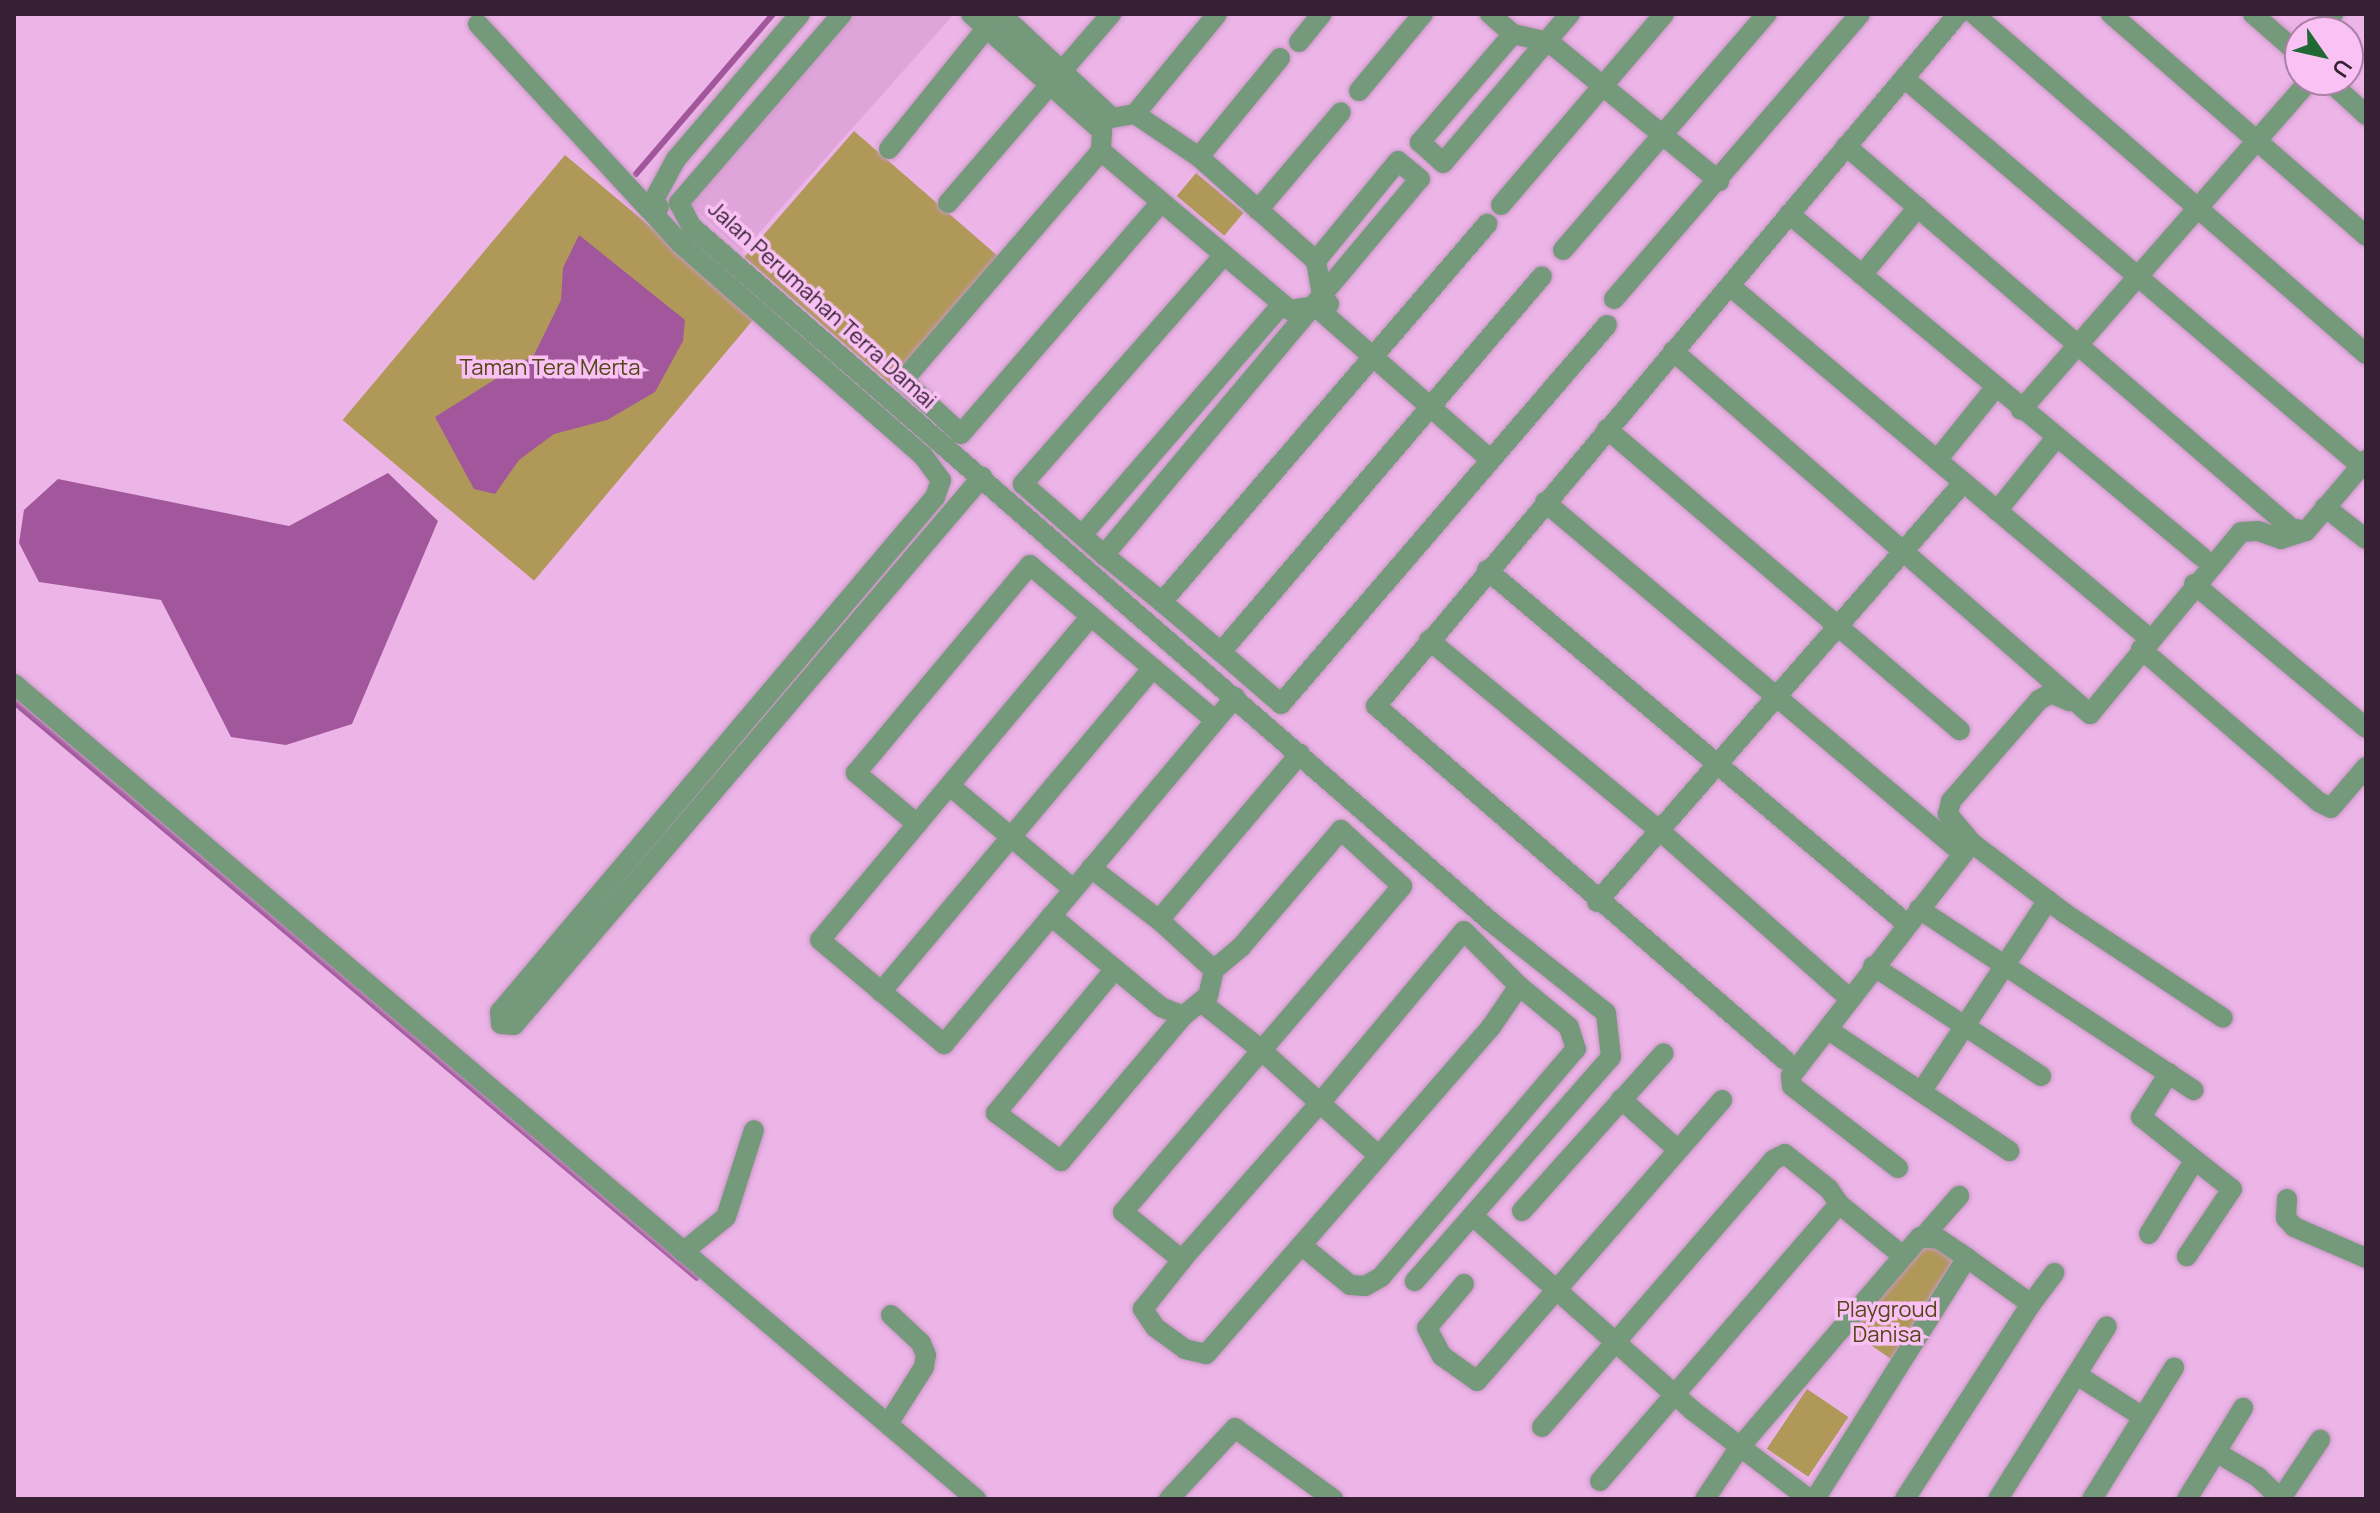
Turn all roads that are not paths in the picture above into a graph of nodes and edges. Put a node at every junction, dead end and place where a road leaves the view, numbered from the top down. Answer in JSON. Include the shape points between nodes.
{"nodes":[{"id":1,"x":800,"y":14,"type":"edge"},
{"id":2,"x":842,"y":14,"type":"edge"},
{"id":3,"x":1111,"y":14,"type":"edge"},
{"id":4,"x":1217,"y":14,"type":"edge"},
{"id":5,"x":1322,"y":14,"type":"edge"},
{"id":6,"x":1423,"y":14,"type":"edge"},
{"id":7,"x":1490,"y":14,"type":"edge"},
{"id":8,"x":1570,"y":14,"type":"edge"},
{"id":9,"x":1664,"y":14,"type":"edge"},
{"id":10,"x":1767,"y":14,"type":"edge"},
{"id":11,"x":1860,"y":14,"type":"edge"},
{"id":12,"x":1958,"y":14,"type":"edge"},
{"id":13,"x":1974,"y":14,"type":"edge"},
{"id":14,"x":2111,"y":14,"type":"edge"},
{"id":15,"x":2253,"y":14,"type":"edge"},
{"id":16,"x":989,"y":17,"type":"edge"},
{"id":17,"x":478,"y":24,"type":"dead end"},
{"id":18,"x":1552,"y":29,"type":"edge"},
{"id":19,"x":1513,"y":34,"type":"junction"},
{"id":20,"x":2284,"y":41,"type":"edge"},
{"id":21,"x":1299,"y":42,"type":"dead end"},
{"id":22,"x":1280,"y":58,"type":"dead end"},
{"id":23,"x":1904,"y":78,"type":"junction"},
{"id":24,"x":1054,"y":81,"type":"junction"},
{"id":25,"x":1607,"y":82,"type":"junction"},
{"id":26,"x":1359,"y":91,"type":"dead end"},
{"id":27,"x":2296,"y":96,"type":"edge"},
{"id":28,"x":2345,"y":96,"type":"edge"},
{"id":29,"x":1341,"y":112,"type":"dead end"},
{"id":30,"x":1135,"y":114,"type":"junction"},
{"id":31,"x":2366,"y":115,"type":"edge"},
{"id":32,"x":1667,"y":132,"type":"junction"},
{"id":33,"x":1105,"y":134,"type":"junction"},
{"id":34,"x":2256,"y":140,"type":"junction"},
{"id":35,"x":1846,"y":146,"type":"junction"},
{"id":36,"x":889,"y":149,"type":"dead end"},
{"id":37,"x":1199,"y":157,"type":"junction"},
{"id":38,"x":1722,"y":178,"type":"junction"},
{"id":39,"x":1161,"y":202,"type":"junction"},
{"id":40,"x":679,"y":203,"type":"junction"},
{"id":41,"x":948,"y":203,"type":"dead end"},
{"id":42,"x":1501,"y":205,"type":"dead end"},
{"id":43,"x":1918,"y":207,"type":"junction"},
{"id":44,"x":2197,"y":207,"type":"junction"},
{"id":45,"x":649,"y":209,"type":"junction"},
{"id":46,"x":1258,"y":210,"type":"junction"},
{"id":47,"x":1789,"y":214,"type":"junction"},
{"id":48,"x":1487,"y":224,"type":"dead end"},
{"id":49,"x":2366,"y":236,"type":"edge"},
{"id":50,"x":1563,"y":250,"type":"dead end"},
{"id":51,"x":1224,"y":255,"type":"junction"},
{"id":52,"x":1316,"y":261,"type":"junction"},
{"id":53,"x":1862,"y":275,"type":"junction"},
{"id":54,"x":1542,"y":276,"type":"dead end"},
{"id":55,"x":2137,"y":276,"type":"junction"},
{"id":56,"x":1730,"y":286,"type":"junction"},
{"id":57,"x":1614,"y":299,"type":"dead end"},
{"id":58,"x":1319,"y":302,"type":"junction"},
{"id":59,"x":1282,"y":304,"type":"junction"},
{"id":60,"x":1607,"y":325,"type":"dead end"},
{"id":61,"x":2080,"y":343,"type":"junction"},
{"id":62,"x":1673,"y":351,"type":"junction"},
{"id":63,"x":1377,"y":353,"type":"junction"},
{"id":64,"x":2366,"y":354,"type":"edge"},
{"id":65,"x":1995,"y":388,"type":"junction"},
{"id":66,"x":1433,"y":402,"type":"junction"},
{"id":67,"x":2021,"y":410,"type":"junction"},
{"id":68,"x":1607,"y":429,"type":"junction"},
{"id":69,"x":2055,"y":439,"type":"junction"},
{"id":70,"x":1494,"y":454,"type":"junction"},
{"id":71,"x":1937,"y":460,"type":"junction"},
{"id":72,"x":2363,"y":463,"type":"edge"},
{"id":73,"x":982,"y":477,"type":"junction"},
{"id":74,"x":941,"y":480,"type":"junction"},
{"id":75,"x":1963,"y":483,"type":"junction"},
{"id":76,"x":1545,"y":502,"type":"junction"},
{"id":77,"x":2325,"y":507,"type":"junction"},
{"id":78,"x":1997,"y":511,"type":"junction"},
{"id":79,"x":2306,"y":531,"type":"junction"},
{"id":80,"x":1083,"y":534,"type":"junction"},
{"id":81,"x":2366,"y":539,"type":"edge"},
{"id":82,"x":1901,"y":551,"type":"junction"},
{"id":83,"x":1104,"y":555,"type":"junction"},
{"id":84,"x":2202,"y":557,"type":"dead end"},
{"id":85,"x":1487,"y":570,"type":"junction"},
{"id":86,"x":2194,"y":584,"type":"junction"},
{"id":87,"x":1162,"y":602,"type":"junction"},
{"id":88,"x":1091,"y":616,"type":"junction"},
{"id":89,"x":1836,"y":626,"type":"junction"},
{"id":90,"x":1429,"y":640,"type":"junction"},
{"id":91,"x":2142,"y":641,"type":"junction"},
{"id":92,"x":1221,"y":652,"type":"junction"},
{"id":93,"x":1153,"y":668,"type":"junction"},
{"id":94,"x":14,"y":684,"type":"edge"},
{"id":95,"x":1776,"y":695,"type":"junction"},
{"id":96,"x":1235,"y":697,"type":"junction"},
{"id":97,"x":2077,"y":704,"type":"junction"},
{"id":98,"x":1215,"y":720,"type":"junction"},
{"id":99,"x":2366,"y":728,"type":"edge"},
{"id":100,"x":1960,"y":730,"type":"dead end"},
{"id":101,"x":1300,"y":754,"type":"junction"},
{"id":102,"x":1719,"y":761,"type":"junction"},
{"id":103,"x":2366,"y":767,"type":"edge"},
{"id":104,"x":950,"y":786,"type":"junction"},
{"id":105,"x":917,"y":824,"type":"junction"},
{"id":106,"x":1659,"y":830,"type":"junction"},
{"id":107,"x":1011,"y":837,"type":"junction"},
{"id":108,"x":1963,"y":844,"type":"junction"},
{"id":109,"x":1091,"y":868,"type":"junction"},
{"id":110,"x":1073,"y":889,"type":"junction"},
{"id":111,"x":2048,"y":900,"type":"junction"},
{"id":112,"x":1597,"y":902,"type":"junction"},
{"id":113,"x":1051,"y":916,"type":"junction"},
{"id":114,"x":1913,"y":917,"type":"junction"},
{"id":115,"x":1159,"y":920,"type":"junction"},
{"id":116,"x":2006,"y":963,"type":"junction"},
{"id":117,"x":1873,"y":966,"type":"junction"},
{"id":118,"x":1115,"y":969,"type":"junction"},
{"id":119,"x":1214,"y":970,"type":"junction"},
{"id":120,"x":1519,"y":986,"type":"junction"},
{"id":121,"x":881,"y":992,"type":"junction"},
{"id":122,"x":1842,"y":992,"type":"dead end"},
{"id":123,"x":1201,"y":1002,"type":"junction"},
{"id":124,"x":1183,"y":1016,"type":"junction"},
{"id":125,"x":2223,"y":1018,"type":"dead end"},
{"id":126,"x":1966,"y":1028,"type":"junction"},
{"id":127,"x":1830,"y":1031,"type":"junction"},
{"id":128,"x":1260,"y":1049,"type":"junction"},
{"id":129,"x":1664,"y":1053,"type":"dead end"},
{"id":130,"x":1785,"y":1060,"type":"dead end"},
{"id":131,"x":2169,"y":1073,"type":"junction"},
{"id":132,"x":2041,"y":1076,"type":"dead end"},
{"id":133,"x":2194,"y":1090,"type":"dead end"},
{"id":134,"x":1921,"y":1092,"type":"junction"},
{"id":135,"x":1621,"y":1099,"type":"junction"},
{"id":136,"x":1722,"y":1100,"type":"dead end"},
{"id":137,"x":1320,"y":1103,"type":"junction"},
{"id":138,"x":754,"y":1130,"type":"dead end"},
{"id":139,"x":1678,"y":1150,"type":"junction"},
{"id":140,"x":2009,"y":1151,"type":"dead end"},
{"id":141,"x":1379,"y":1156,"type":"junction"},
{"id":142,"x":2194,"y":1161,"type":"junction"},
{"id":143,"x":1898,"y":1168,"type":"dead end"},
{"id":144,"x":1959,"y":1196,"type":"dead end"},
{"id":145,"x":2287,"y":1199,"type":"dead end"},
{"id":146,"x":1839,"y":1204,"type":"junction"},
{"id":147,"x":1522,"y":1211,"type":"dead end"},
{"id":148,"x":1473,"y":1216,"type":"junction"},
{"id":149,"x":2149,"y":1234,"type":"dead end"},
{"id":150,"x":1923,"y":1237,"type":"junction"},
{"id":151,"x":1301,"y":1245,"type":"junction"},
{"id":152,"x":683,"y":1252,"type":"junction"},
{"id":153,"x":1903,"y":1256,"type":"junction"},
{"id":154,"x":2187,"y":1256,"type":"dead end"},
{"id":155,"x":1967,"y":1258,"type":"junction"},
{"id":156,"x":2366,"y":1258,"type":"edge"},
{"id":157,"x":1182,"y":1260,"type":"junction"},
{"id":158,"x":2054,"y":1273,"type":"dead end"},
{"id":159,"x":1415,"y":1281,"type":"dead end"},
{"id":160,"x":1464,"y":1284,"type":"dead end"},
{"id":161,"x":1555,"y":1287,"type":"junction"},
{"id":162,"x":2031,"y":1304,"type":"junction"},
{"id":163,"x":891,"y":1315,"type":"dead end"},
{"id":164,"x":2107,"y":1326,"type":"dead end"},
{"id":165,"x":1615,"y":1341,"type":"junction"},
{"id":166,"x":2174,"y":1368,"type":"dead end"},
{"id":167,"x":2077,"y":1375,"type":"junction"},
{"id":168,"x":1675,"y":1395,"type":"junction"},
{"id":169,"x":2243,"y":1408,"type":"dead end"},
{"id":170,"x":2143,"y":1417,"type":"junction"},
{"id":171,"x":888,"y":1424,"type":"junction"},
{"id":172,"x":1542,"y":1427,"type":"dead end"},
{"id":173,"x":2320,"y":1440,"type":"dead end"},
{"id":174,"x":1739,"y":1448,"type":"junction"},
{"id":175,"x":2216,"y":1452,"type":"junction"},
{"id":176,"x":1600,"y":1481,"type":"dead end"},
{"id":177,"x":2282,"y":1498,"type":"edge"},
{"id":178,"x":976,"y":1499,"type":"edge"},
{"id":179,"x":1169,"y":1499,"type":"edge"},
{"id":180,"x":1333,"y":1499,"type":"edge"},
{"id":181,"x":1705,"y":1499,"type":"edge"},
{"id":182,"x":1812,"y":1499,"type":"edge"},
{"id":183,"x":1905,"y":1499,"type":"edge"},
{"id":184,"x":1998,"y":1499,"type":"edge"},
{"id":185,"x":2092,"y":1499,"type":"edge"},
{"id":186,"x":2187,"y":1499,"type":"edge"}],
"edges":[{"from":1,"to":45,"type":"street","via":[[676,159]]},
{"from":2,"to":40,"type":"street","name":"Jalan Perumahan Terra Damai"},
{"from":3,"to":24,"type":"street"},
{"from":4,"to":30,"type":"street"},
{"from":5,"to":21,"type":"street"},
{"from":6,"to":26,"type":"street"},
{"from":7,"to":19,"type":"street"},
{"from":8,"to":18,"type":"street"},
{"from":9,"to":25,"type":"street"},
{"from":10,"to":32,"type":"street"},
{"from":11,"to":38,"type":"street"},
{"from":12,"to":23,"type":"street"},
{"from":13,"to":44,"type":"street"},
{"from":14,"to":34,"type":"street"},
{"from":15,"to":20,"type":"street"},
{"from":16,"to":24,"type":"street"},
{"from":16,"to":36,"type":"street"},
{"from":17,"to":45,"type":"street"},
{"from":18,"to":19,"type":"street"},
{"from":18,"to":19,"type":"street","via":[[1443,163],[1420,142]]},
{"from":18,"to":25,"type":"street"},
{"from":22,"to":37,"type":"street"},
{"from":23,"to":35,"type":"street"},
{"from":23,"to":55,"type":"street"},
{"from":24,"to":33,"type":"street"},
{"from":24,"to":41,"type":"street"},
{"from":25,"to":32,"type":"street"},
{"from":25,"to":42,"type":"street"},
{"from":27,"to":34,"type":"street"},
{"from":28,"to":31,"type":"street"},
{"from":29,"to":46,"type":"street"},
{"from":30,"to":33,"type":"street"},
{"from":30,"to":37,"type":"street"},
{"from":32,"to":38,"type":"street"},
{"from":32,"to":50,"type":"street"},
{"from":33,"to":39,"type":"street"},
{"from":33,"to":39,"type":"street","via":[[903,380],[961,434]]},
{"from":34,"to":44,"type":"street"},
{"from":34,"to":49,"type":"street"},
{"from":35,"to":43,"type":"street"},
{"from":35,"to":47,"type":"street"},
{"from":37,"to":46,"type":"street"},
{"from":38,"to":57,"type":"street"},
{"from":39,"to":51,"type":"street"},
{"from":40,"to":45,"type":"street"},
{"from":40,"to":73,"type":"street","name":"Jalan Perumahan Terra Damai","via":[[692,227]]},
{"from":43,"to":53,"type":"street"},
{"from":43,"to":61,"type":"street"},
{"from":44,"to":55,"type":"street"},
{"from":44,"to":64,"type":"street"},
{"from":45,"to":74,"type":"street","via":[[672,237],[924,457]]},
{"from":46,"to":52,"type":"street"},
{"from":47,"to":53,"type":"street"},
{"from":47,"to":56,"type":"street"},
{"from":48,"to":63,"type":"street"},
{"from":51,"to":59,"type":"street"},
{"from":51,"to":80,"type":"street","via":[[1023,484]]},
{"from":52,"to":58,"type":"street"},
{"from":52,"to":58,"type":"street","via":[[1398,161],[1420,179]]},
{"from":53,"to":65,"type":"street"},
{"from":54,"to":66,"type":"street"},
{"from":55,"to":61,"type":"street"},
{"from":55,"to":72,"type":"street"},
{"from":56,"to":62,"type":"street"},
{"from":56,"to":71,"type":"street"},
{"from":58,"to":59,"type":"street","via":[[1290,310]]},
{"from":58,"to":63,"type":"street"},
{"from":58,"to":83,"type":"street"},
{"from":59,"to":80,"type":"street"},
{"from":60,"to":70,"type":"street"},
{"from":61,"to":67,"type":"street"},
{"from":61,"to":79,"type":"street","via":[[2291,528]]},
{"from":62,"to":68,"type":"street"},
{"from":62,"to":82,"type":"street"},
{"from":63,"to":66,"type":"street"},
{"from":63,"to":87,"type":"street"},
{"from":65,"to":67,"type":"street"},
{"from":65,"to":71,"type":"street"},
{"from":66,"to":70,"type":"street"},
{"from":66,"to":92,"type":"street"},
{"from":67,"to":69,"type":"street"},
{"from":68,"to":76,"type":"street"},
{"from":68,"to":89,"type":"street"},
{"from":69,"to":78,"type":"street"},
{"from":69,"to":84,"type":"street"},
{"from":70,"to":92,"type":"street","via":[[1281,704]]},
{"from":71,"to":75,"type":"street"},
{"from":72,"to":77,"type":"street"},
{"from":73,"to":74,"type":"street"},
{"from":73,"to":74,"type":"street","via":[[514,1025],[501,1024],[500,1012],[935,497]]},
{"from":73,"to":96,"type":"street","name":"Jalan Perumahan Terra Damai"},
{"from":75,"to":78,"type":"street"},
{"from":75,"to":82,"type":"street"},
{"from":76,"to":85,"type":"street"},
{"from":76,"to":95,"type":"street"},
{"from":77,"to":79,"type":"street"},
{"from":77,"to":81,"type":"street"},
{"from":78,"to":91,"type":"street"},
{"from":79,"to":86,"type":"street","via":[[2281,539],[2241,532]]},
{"from":80,"to":83,"type":"street"},
{"from":82,"to":89,"type":"street"},
{"from":82,"to":97,"type":"street"},
{"from":83,"to":87,"type":"street"},
{"from":85,"to":90,"type":"street"},
{"from":85,"to":102,"type":"street"},
{"from":86,"to":91,"type":"street"},
{"from":86,"to":99,"type":"street"},
{"from":87,"to":92,"type":"street"},
{"from":88,"to":93,"type":"street"},
{"from":88,"to":104,"type":"street"},
{"from":88,"to":105,"type":"street","via":[[1030,565],[856,773]]},
{"from":89,"to":95,"type":"street"},
{"from":89,"to":100,"type":"street"},
{"from":90,"to":106,"type":"street"},
{"from":90,"to":112,"type":"street","via":[[1377,703],[1378,711]]},
{"from":91,"to":97,"type":"street","via":[[2090,714]]},
{"from":91,"to":103,"type":"street","via":[[2319,802],[2331,808]]},
{"from":93,"to":98,"type":"street"},
{"from":93,"to":107,"type":"street"},
{"from":94,"to":152,"type":"street"},
{"from":95,"to":102,"type":"street"},
{"from":95,"to":108,"type":"street"},
{"from":96,"to":98,"type":"street"},
{"from":96,"to":101,"type":"street","name":"Jalan Perumahan Terra Damai"},
{"from":97,"to":108,"type":"street","via":[[2051,693],[2039,700],[1951,801],[1948,814]]},
{"from":98,"to":109,"type":"street"},
{"from":101,"to":115,"type":"street"},
{"from":101,"to":148,"type":"street","name":"Jalan Perumahan Terra Damai","via":[[1490,921],[1606,1013],[1611,1057]]},
{"from":102,"to":106,"type":"street"},
{"from":102,"to":114,"type":"street"},
{"from":104,"to":105,"type":"street"},
{"from":104,"to":107,"type":"street"},
{"from":105,"to":121,"type":"street","via":[[820,940]]},
{"from":106,"to":112,"type":"street"},
{"from":106,"to":122,"type":"street"},
{"from":107,"to":110,"type":"street"},
{"from":107,"to":121,"type":"street"},
{"from":108,"to":111,"type":"street"},
{"from":108,"to":114,"type":"street"},
{"from":109,"to":110,"type":"street"},
{"from":109,"to":115,"type":"street"},
{"from":110,"to":113,"type":"street"},
{"from":111,"to":116,"type":"street"},
{"from":111,"to":125,"type":"street"},
{"from":112,"to":130,"type":"street"},
{"from":113,"to":118,"type":"street"},
{"from":113,"to":121,"type":"street","via":[[944,1044]]},
{"from":114,"to":116,"type":"street"},
{"from":114,"to":117,"type":"street"},
{"from":115,"to":119,"type":"street"},
{"from":116,"to":126,"type":"street"},
{"from":116,"to":131,"type":"street"},
{"from":117,"to":126,"type":"street"},
{"from":117,"to":127,"type":"street"},
{"from":118,"to":124,"type":"street","via":[[1161,1007]]},
{"from":118,"to":124,"type":"street","via":[[996,1113],[1061,1161]]},
{"from":119,"to":123,"type":"street","via":[[1208,996]]},
{"from":119,"to":128,"type":"street","via":[[1241,947],[1341,830],[1402,886]]},
{"from":120,"to":137,"type":"street","via":[[1464,931]]},
{"from":120,"to":141,"type":"street","via":[[1491,1027]]},
{"from":120,"to":151,"type":"street","via":[[1569,1027],[1576,1049],[1381,1277],[1365,1286],[1350,1285]]},
{"from":123,"to":124,"type":"street"},
{"from":123,"to":128,"type":"street"},
{"from":126,"to":132,"type":"street"},
{"from":126,"to":134,"type":"street"},
{"from":127,"to":134,"type":"street"},
{"from":127,"to":143,"type":"street","via":[[1791,1076],[1792,1086]]},
{"from":128,"to":137,"type":"street"},
{"from":128,"to":157,"type":"street","via":[[1123,1212]]},
{"from":129,"to":135,"type":"street"},
{"from":131,"to":133,"type":"street"},
{"from":131,"to":142,"type":"street","via":[[2141,1117]]},
{"from":134,"to":140,"type":"street"},
{"from":135,"to":139,"type":"street"},
{"from":135,"to":147,"type":"street"},
{"from":136,"to":139,"type":"street"},
{"from":137,"to":141,"type":"street"},
{"from":137,"to":157,"type":"street"},
{"from":138,"to":152,"type":"street","via":[[726,1217]]},
{"from":139,"to":161,"type":"street"},
{"from":141,"to":151,"type":"street"},
{"from":142,"to":149,"type":"street"},
{"from":142,"to":154,"type":"street","via":[[2232,1189]]},
{"from":144,"to":150,"type":"street"},
{"from":145,"to":156,"type":"street","via":[[2286,1218],[2294,1227]]},
{"from":146,"to":153,"type":"street"},
{"from":146,"to":165,"type":"street","via":[[1829,1189],[1785,1154],[1773,1160]]},
{"from":146,"to":168,"type":"street"},
{"from":148,"to":159,"type":"street","name":"Jalan Perumahan Terra Damai"},
{"from":148,"to":161,"type":"street"},
{"from":150,"to":153,"type":"street"},
{"from":150,"to":155,"type":"street","via":[[1939,1239]]},
{"from":151,"to":157,"type":"street","via":[[1206,1354],[1185,1349],[1155,1327],[1143,1309]]},
{"from":152,"to":171,"type":"street"},
{"from":153,"to":174,"type":"street"},
{"from":155,"to":162,"type":"street"},
{"from":155,"to":182,"type":"street"},
{"from":158,"to":162,"type":"street"},
{"from":160,"to":161,"type":"street","via":[[1427,1328],[1442,1356],[1477,1381]]},
{"from":161,"to":165,"type":"street"},
{"from":162,"to":183,"type":"street"},
{"from":163,"to":171,"type":"street","via":[[921,1343],[926,1355],[924,1367]]},
{"from":164,"to":167,"type":"street"},
{"from":165,"to":168,"type":"street"},
{"from":165,"to":172,"type":"street"},
{"from":166,"to":170,"type":"street"},
{"from":167,"to":170,"type":"street"},
{"from":167,"to":184,"type":"street"},
{"from":168,"to":174,"type":"street"},
{"from":168,"to":176,"type":"street"},
{"from":169,"to":175,"type":"street"},
{"from":170,"to":185,"type":"street"},
{"from":171,"to":178,"type":"street"},
{"from":173,"to":177,"type":"street"},
{"from":174,"to":181,"type":"street"},
{"from":174,"to":182,"type":"street"},
{"from":175,"to":177,"type":"street"},
{"from":175,"to":186,"type":"street"},
{"from":179,"to":180,"type":"street","via":[[1235,1428]]}]}
